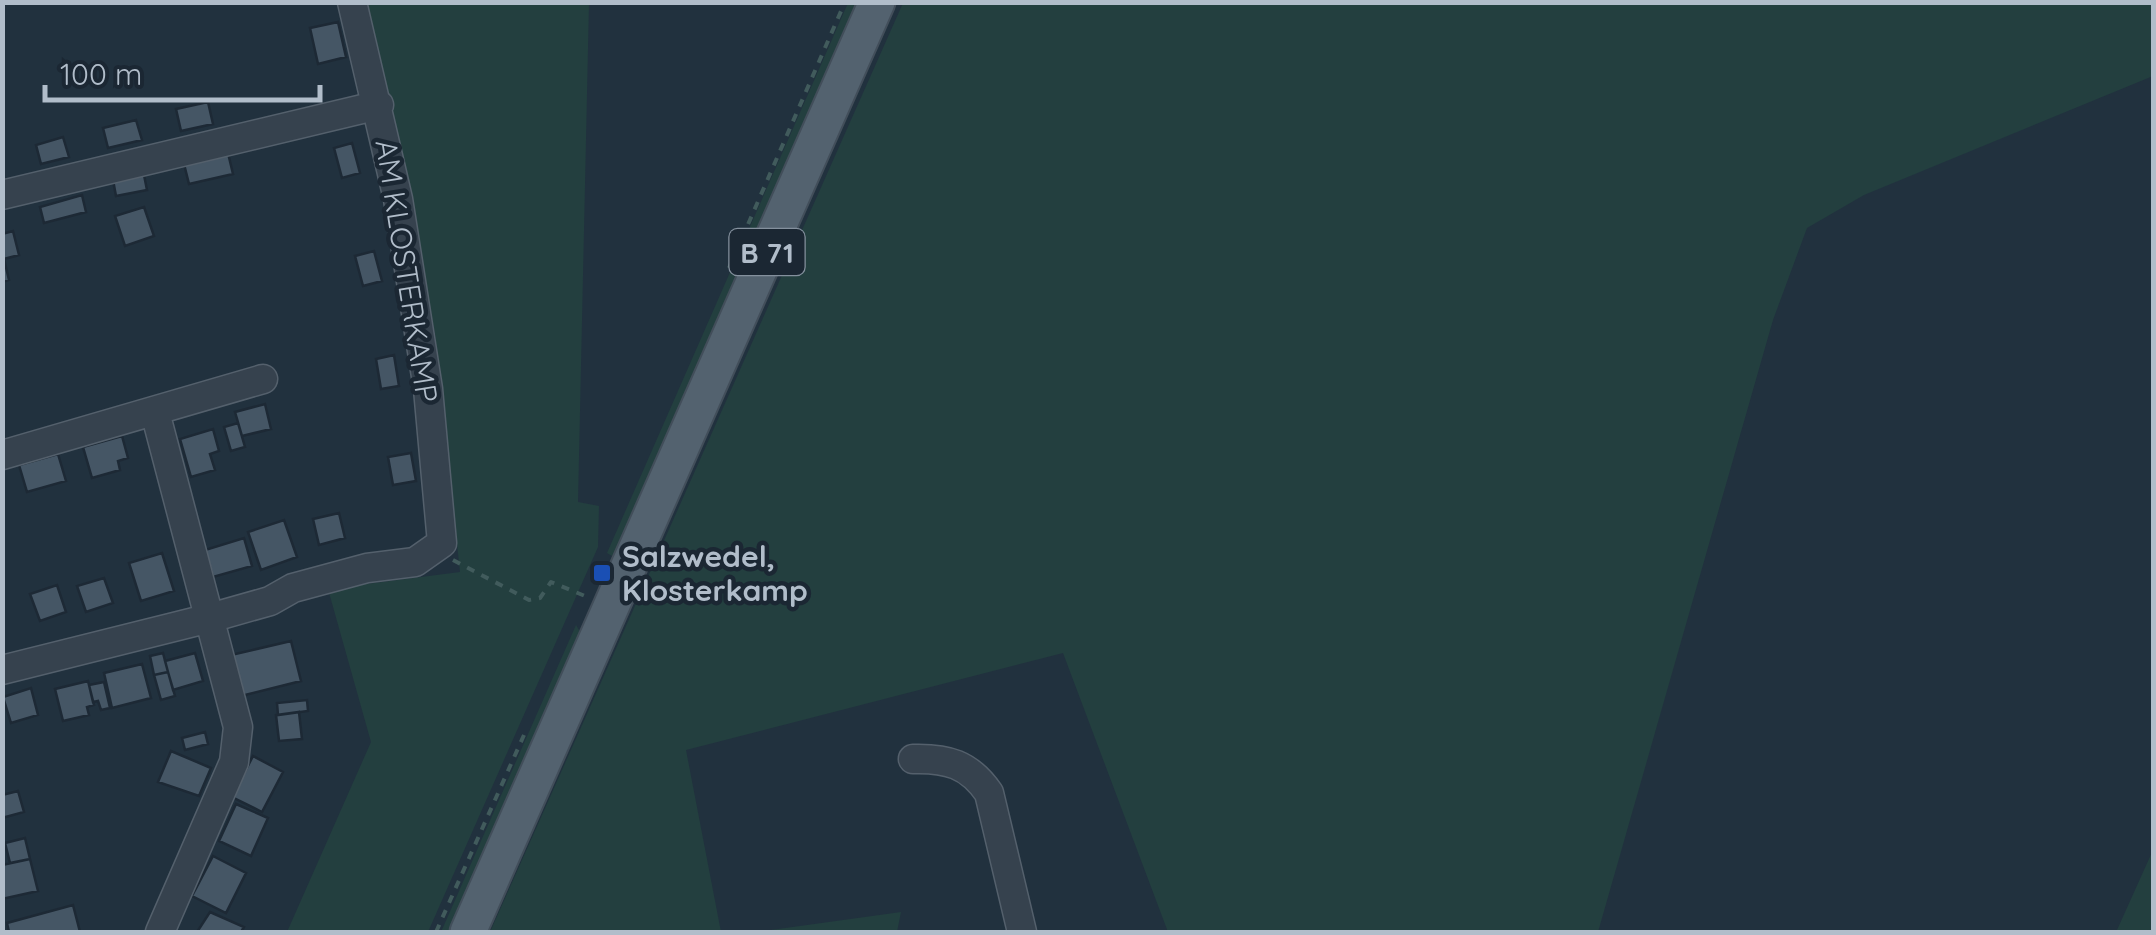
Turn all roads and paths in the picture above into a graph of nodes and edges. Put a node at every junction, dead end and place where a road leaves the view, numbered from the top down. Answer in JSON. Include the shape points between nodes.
{"nodes":[{"id":1,"x":352,"y":2,"type":"edge"},
{"id":2,"x":845,"y":2,"type":"edge"},
{"id":3,"x":877,"y":2,"type":"edge"},
{"id":4,"x":379,"y":104,"type":"junction"},
{"id":5,"x":2,"y":195,"type":"edge"},
{"id":6,"x":727,"y":272,"type":"dead end"},
{"id":7,"x":263,"y":379,"type":"dead end"},
{"id":8,"x":156,"y":412,"type":"junction"},
{"id":9,"x":2,"y":454,"type":"edge"},
{"id":10,"x":442,"y":543,"type":"junction"},
{"id":11,"x":586,"y":596,"type":"dead end"},
{"id":12,"x":210,"y":618,"type":"junction"},
{"id":13,"x":2,"y":670,"type":"edge"},
{"id":14,"x":530,"y":720,"type":"dead end"},
{"id":15,"x":913,"y":760,"type":"dead end"},
{"id":16,"x":160,"y":932,"type":"edge"},
{"id":17,"x":436,"y":932,"type":"edge"},
{"id":18,"x":468,"y":932,"type":"edge"},
{"id":19,"x":1022,"y":932,"type":"edge"}],
"edges":[{"from":1,"to":4,"type":"street","name":"AM KLOSTERKAMP"},
{"from":2,"to":6,"type":"path"},
{"from":3,"to":18,"type":"main road","number":"B 71"},
{"from":4,"to":5,"type":"street"},
{"from":4,"to":10,"type":"street","name":"AM KLOSTERKAMP","via":[[428,389]]},
{"from":7,"to":8,"type":"street"},
{"from":8,"to":9,"type":"street"},
{"from":8,"to":12,"type":"street"},
{"from":10,"to":11,"type":"path","via":[[456,565],[529,600],[540,598],[551,582]]},
{"from":10,"to":12,"type":"street","via":[[415,562],[367,568]]},
{"from":12,"to":13,"type":"street"},
{"from":12,"to":16,"type":"street","via":[[238,744]]},
{"from":14,"to":17,"type":"path"},
{"from":15,"to":19,"type":"street","via":[[957,763],[989,793]]}]}
